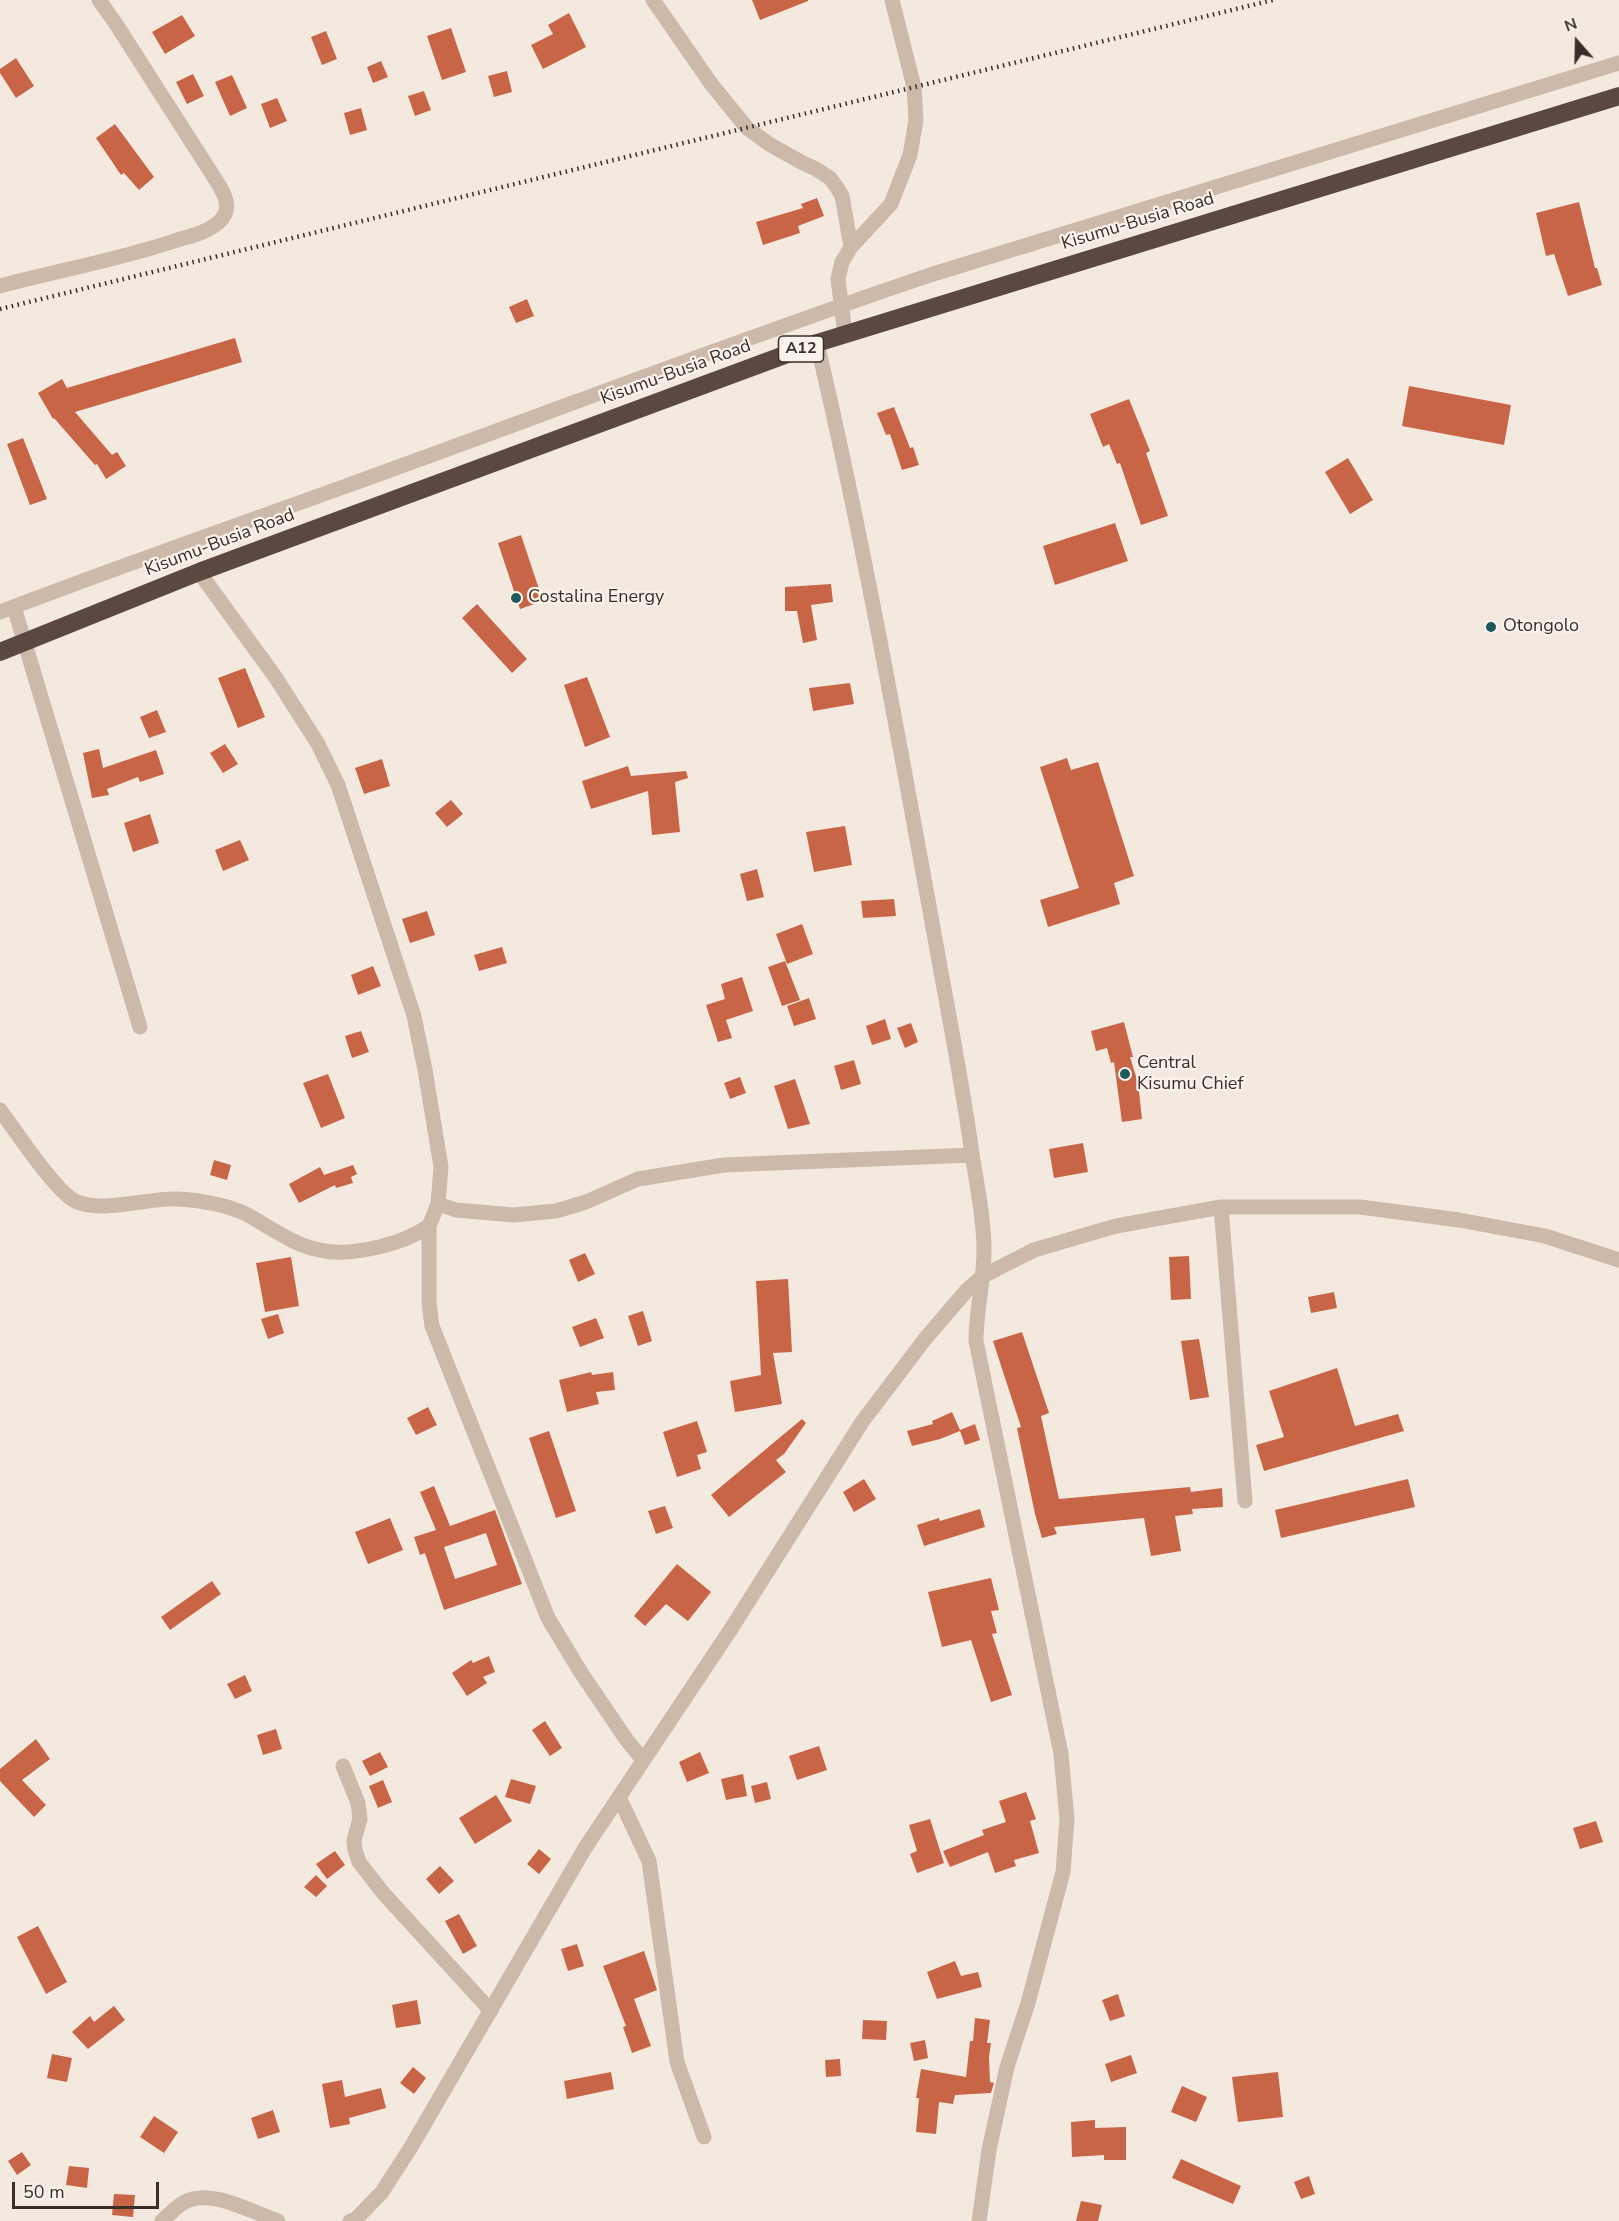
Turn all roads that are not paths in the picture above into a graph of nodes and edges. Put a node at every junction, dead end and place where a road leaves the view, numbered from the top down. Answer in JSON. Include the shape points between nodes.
{"nodes":[{"id":1,"x":99,"y":0,"type":"edge"},
{"id":2,"x":653,"y":0,"type":"edge"},
{"id":3,"x":892,"y":0,"type":"edge"},
{"id":4,"x":1619,"y":63,"type":"edge"},
{"id":5,"x":1619,"y":96,"type":"edge"},
{"id":6,"x":850,"y":247,"type":"junction"},
{"id":7,"x":0,"y":286,"type":"edge"},
{"id":8,"x":841,"y":305,"type":"junction"},
{"id":9,"x":845,"y":334,"type":"junction"},
{"id":10,"x":817,"y":343,"type":"junction"},
{"id":11,"x":199,"y":572,"type":"junction"},
{"id":12,"x":7,"y":609,"type":"edge"},
{"id":13,"x":26,"y":642,"type":"junction"},
{"id":14,"x":0,"y":652,"type":"edge"},
{"id":15,"x":140,"y":1027,"type":"dead end"},
{"id":16,"x":0,"y":1110,"type":"edge"},
{"id":17,"x":972,"y":1155,"type":"junction"},
{"id":18,"x":438,"y":1204,"type":"junction"},
{"id":19,"x":1221,"y":1207,"type":"junction"},
{"id":20,"x":429,"y":1226,"type":"junction"},
{"id":21,"x":1619,"y":1260,"type":"edge"},
{"id":22,"x":983,"y":1276,"type":"junction"},
{"id":23,"x":1245,"y":1501,"type":"dead end"},
{"id":24,"x":643,"y":1760,"type":"junction"},
{"id":25,"x":343,"y":1766,"type":"dead end"},
{"id":26,"x":618,"y":1797,"type":"junction"},
{"id":27,"x":491,"y":2011,"type":"junction"},
{"id":28,"x":705,"y":2137,"type":"dead end"},
{"id":29,"x":162,"y":2221,"type":"edge"},
{"id":30,"x":278,"y":2221,"type":"edge"},
{"id":31,"x":350,"y":2221,"type":"edge"},
{"id":32,"x":979,"y":2221,"type":"edge"}],
"edges":[{"from":1,"to":7,"type":"street","via":[[219,185],[227,199],[226,211],[220,221],[202,232],[163,245]]},
{"from":2,"to":6,"type":"street","via":[[747,128],[830,178],[842,196]]},
{"from":3,"to":6,"type":"street","via":[[914,87],[916,120],[910,155],[891,204]]},
{"from":4,"to":8,"type":"street"},
{"from":5,"to":9,"type":"highway","name":"Kisumu-Busia Road","number":"A12"},
{"from":6,"to":8,"type":"street","via":[[838,279]]},
{"from":8,"to":9,"type":"street"},
{"from":8,"to":12,"type":"street"},
{"from":9,"to":10,"type":"highway","name":"Kisumu-Busia Road","number":"A12"},
{"from":10,"to":11,"type":"highway","name":"Kisumu-Busia Road","number":"A12"},
{"from":10,"to":17,"type":"street","via":[[853,504]]},
{"from":11,"to":13,"type":"highway","name":"Kisumu-Busia Road","number":"A12"},
{"from":11,"to":18,"type":"street","via":[[276,678],[318,744],[338,785],[414,1016],[441,1167]]},
{"from":12,"to":13,"type":"street"},
{"from":13,"to":14,"type":"highway","name":"Kisumu-Busia Road","number":"A12"},
{"from":13,"to":15,"type":"street"},
{"from":16,"to":20,"type":"street","via":[[62,1193],[76,1202],[115,1205],[178,1198],[203,1202],[243,1213],[310,1247],[337,1252],[361,1251],[412,1238]]},
{"from":17,"to":18,"type":"street","via":[[723,1166],[638,1179],[586,1202],[514,1215],[456,1210]]},
{"from":17,"to":22,"type":"street","via":[[982,1217]]},
{"from":18,"to":20,"type":"street"},
{"from":19,"to":21,"type":"street","via":[[1360,1207],[1459,1220],[1545,1236]]},
{"from":19,"to":22,"type":"street","via":[[1116,1226],[1035,1250]]},
{"from":19,"to":23,"type":"street"},
{"from":20,"to":24,"type":"street","via":[[432,1326],[548,1618]]},
{"from":22,"to":24,"type":"street","via":[[925,1338],[862,1422]]},
{"from":22,"to":32,"type":"street","via":[[976,1341],[1061,1754],[1067,1819],[1063,1872],[1007,2067]]},
{"from":24,"to":26,"type":"street"},
{"from":25,"to":27,"type":"street","via":[[358,1803],[360,1819],[354,1840],[359,1862]]},
{"from":26,"to":27,"type":"street"},
{"from":26,"to":28,"type":"street","via":[[649,1861],[677,2062]]},
{"from":27,"to":31,"type":"street","via":[[382,2192]]},
{"from":29,"to":30,"type":"street","via":[[184,2203],[200,2197],[215,2198]]}]}
